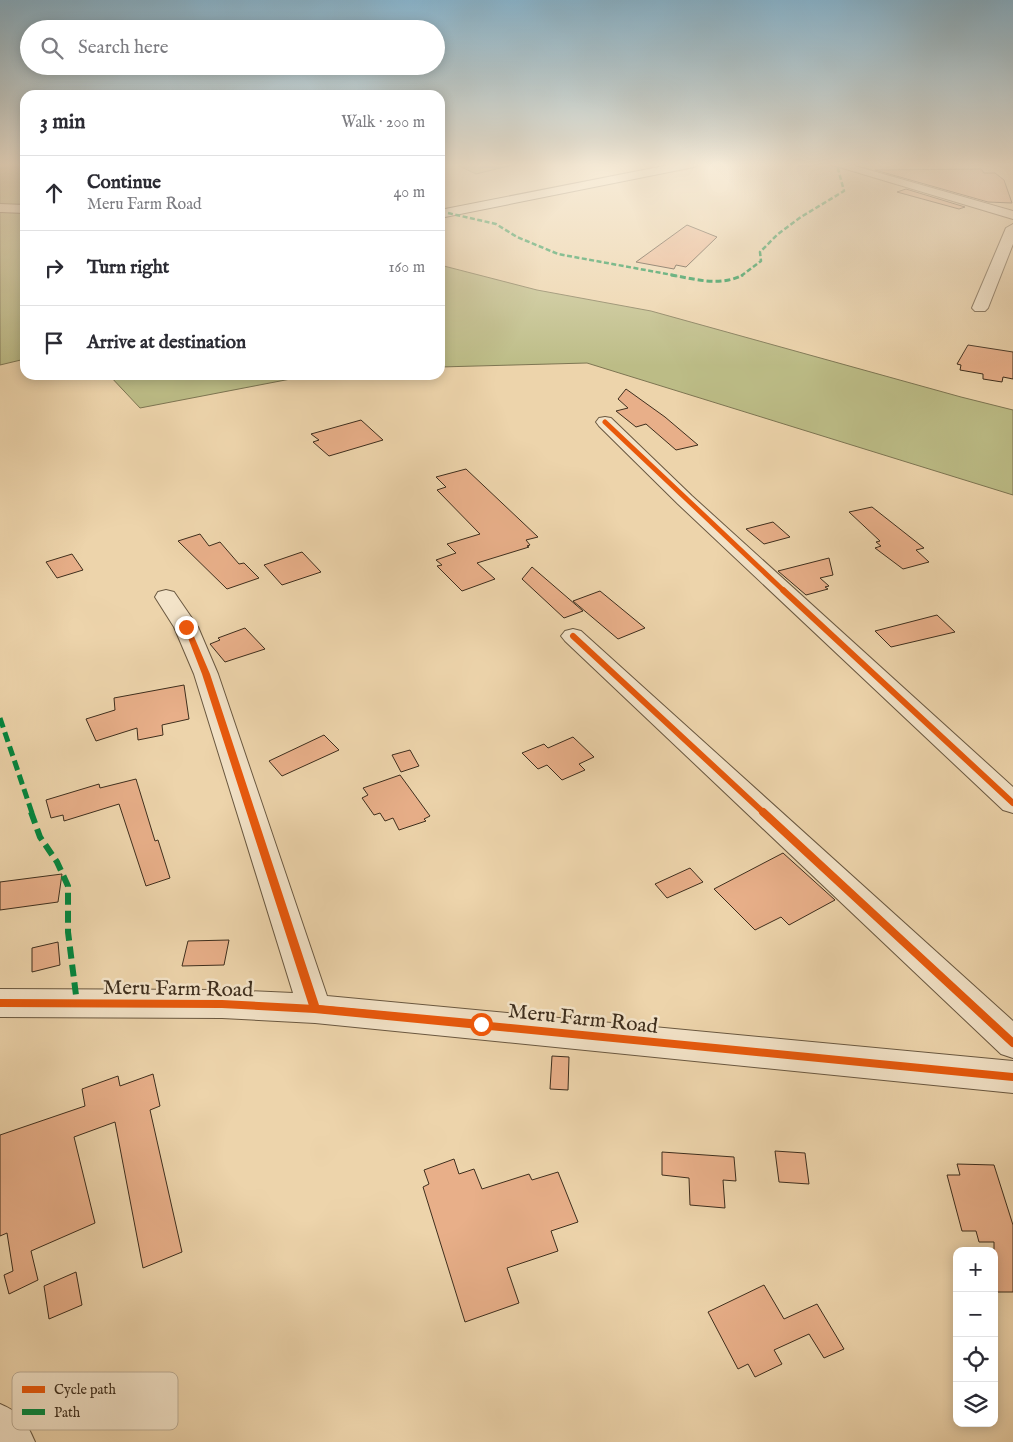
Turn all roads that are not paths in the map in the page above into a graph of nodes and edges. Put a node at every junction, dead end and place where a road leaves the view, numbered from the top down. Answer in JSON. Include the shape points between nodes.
{"nodes":[{"id":1,"x":1012,"y":231,"type":"edge"},
{"id":2,"x":980,"y":308,"type":"dead end"},
{"id":3,"x":605,"y":422,"type":"dead end"},
{"id":4,"x":166,"y":597,"type":"dead end"},
{"id":5,"x":573,"y":636,"type":"dead end"},
{"id":6,"x":1013,"y":803,"type":"edge"},
{"id":7,"x":0,"y":1003,"type":"edge"},
{"id":8,"x":315,"y":1009,"type":"junction"},
{"id":9,"x":1013,"y":1043,"type":"edge"},
{"id":10,"x":1013,"y":1077,"type":"edge"},
{"id":11,"x":0,"y":1428,"type":"edge"},
{"id":12,"x":12,"y":1442,"type":"edge"}],
"edges":[{"from":1,"to":2,"type":"street"},
{"from":3,"to":6,"type":"street"},
{"from":4,"to":8,"type":"street","via":[[186,627],[206,674]]},
{"from":5,"to":9,"type":"street"},
{"from":7,"to":8,"type":"street","name":"Meru Farm Road","via":[[222,1004]]},
{"from":8,"to":10,"type":"street","name":"Meru Farm Road"},
{"from":11,"to":12,"type":"street"}]}
